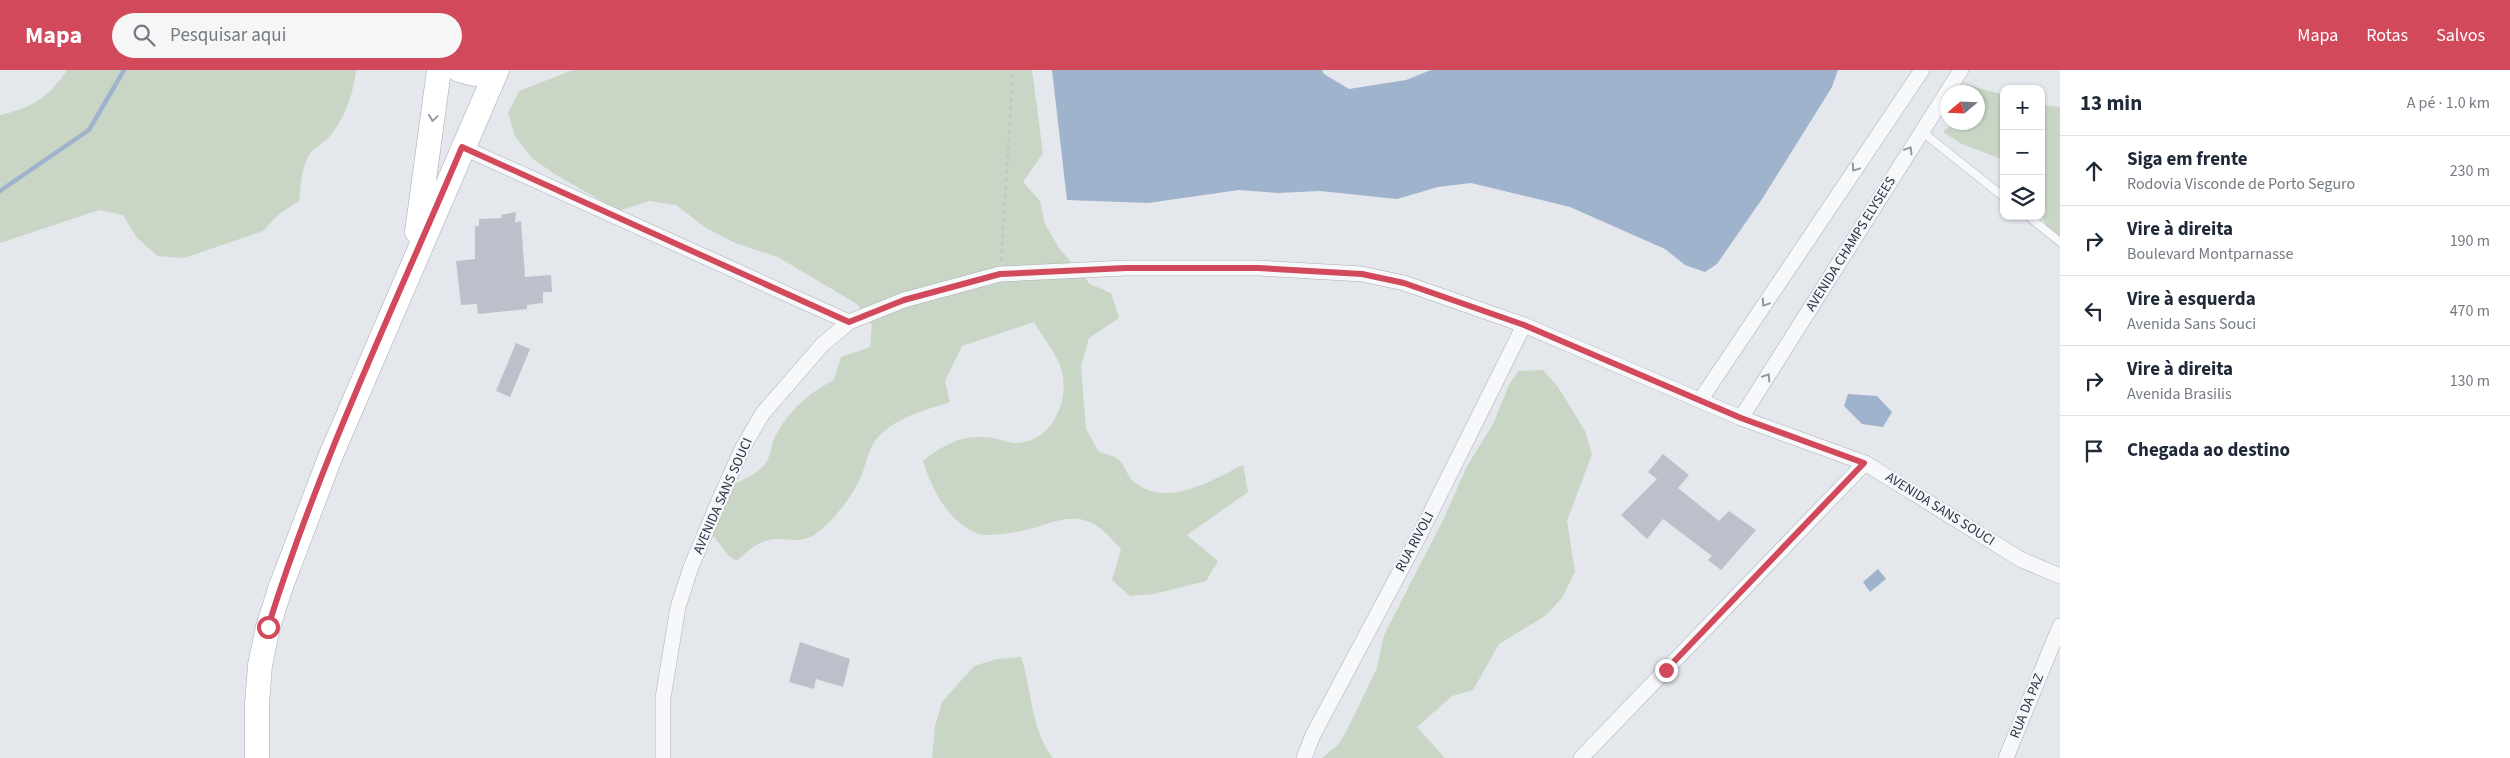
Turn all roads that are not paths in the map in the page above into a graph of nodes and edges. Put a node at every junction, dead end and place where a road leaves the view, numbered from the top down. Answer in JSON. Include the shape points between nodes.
{"nodes":[{"id":1,"x":439,"y":70,"type":"edge"},
{"id":2,"x":459,"y":70,"type":"edge"},
{"id":3,"x":490,"y":70,"type":"edge"},
{"id":4,"x":497,"y":70,"type":"edge"},
{"id":5,"x":1922,"y":70,"type":"edge"},
{"id":6,"x":1961,"y":70,"type":"edge"},
{"id":7,"x":1921,"y":131,"type":"junction"},
{"id":8,"x":462,"y":147,"type":"junction"},
{"id":9,"x":2000,"y":194,"type":"edge"},
{"id":10,"x":2033,"y":220,"type":"edge"},
{"id":11,"x":2060,"y":242,"type":"edge"},
{"id":12,"x":412,"y":264,"type":"junction"},
{"id":13,"x":849,"y":322,"type":"junction"},
{"id":14,"x":1524,"y":325,"type":"junction"},
{"id":15,"x":1701,"y":399,"type":"junction"},
{"id":16,"x":1741,"y":418,"type":"junction"},
{"id":17,"x":1864,"y":463,"type":"junction"},
{"id":18,"x":2060,"y":576,"type":"edge"},
{"id":19,"x":2060,"y":626,"type":"edge"},
{"id":20,"x":257,"y":758,"type":"edge"},
{"id":21,"x":663,"y":758,"type":"edge"},
{"id":22,"x":1304,"y":758,"type":"edge"},
{"id":23,"x":1581,"y":758,"type":"edge"},
{"id":24,"x":2006,"y":758,"type":"edge"}],
"edges":[{"from":1,"to":12,"type":"main road","one_way":true},
{"from":2,"to":3,"type":"main road","via":[[474,74]]},
{"from":4,"to":8,"type":"main road"},
{"from":5,"to":15,"type":"street","one_way":true},
{"from":6,"to":7,"type":"street","name":"AVENIDA CHAMPS ELYSEES"},
{"from":7,"to":9,"type":"lane"},
{"from":16,"to":7,"type":"street","name":"AVENIDA CHAMPS ELYSEES","one_way":true},
{"from":8,"to":12,"type":"main road"},
{"from":8,"to":13,"type":"street"},
{"from":10,"to":11,"type":"lane"},
{"from":12,"to":20,"type":"main road","via":[[331,455],[277,598],[260,665]]},
{"from":13,"to":14,"type":"street","name":"AVENIDA SANS SOUCI","via":[[904,300],[1000,274],[1126,268],[1258,268],[1362,274],[1404,283]]},
{"from":13,"to":21,"type":"street","name":"AVENIDA SANS SOUCI","via":[[822,345],[763,413],[742,447],[721,496],[678,607],[663,698]]},
{"from":14,"to":15,"type":"street","name":"AVENIDA SANS SOUCI"},
{"from":14,"to":22,"type":"street","name":"RUA RIVOLI","via":[[1421,532],[1312,735]]},
{"from":15,"to":16,"type":"street","name":"AVENIDA SANS SOUCI"},
{"from":16,"to":17,"type":"street","name":"AVENIDA SANS SOUCI"},
{"from":17,"to":18,"type":"street","name":"AVENIDA SANS SOUCI","via":[[2020,559]]},
{"from":17,"to":23,"type":"street"},
{"from":19,"to":24,"type":"street","name":"RUA DA PAZ"}]}
